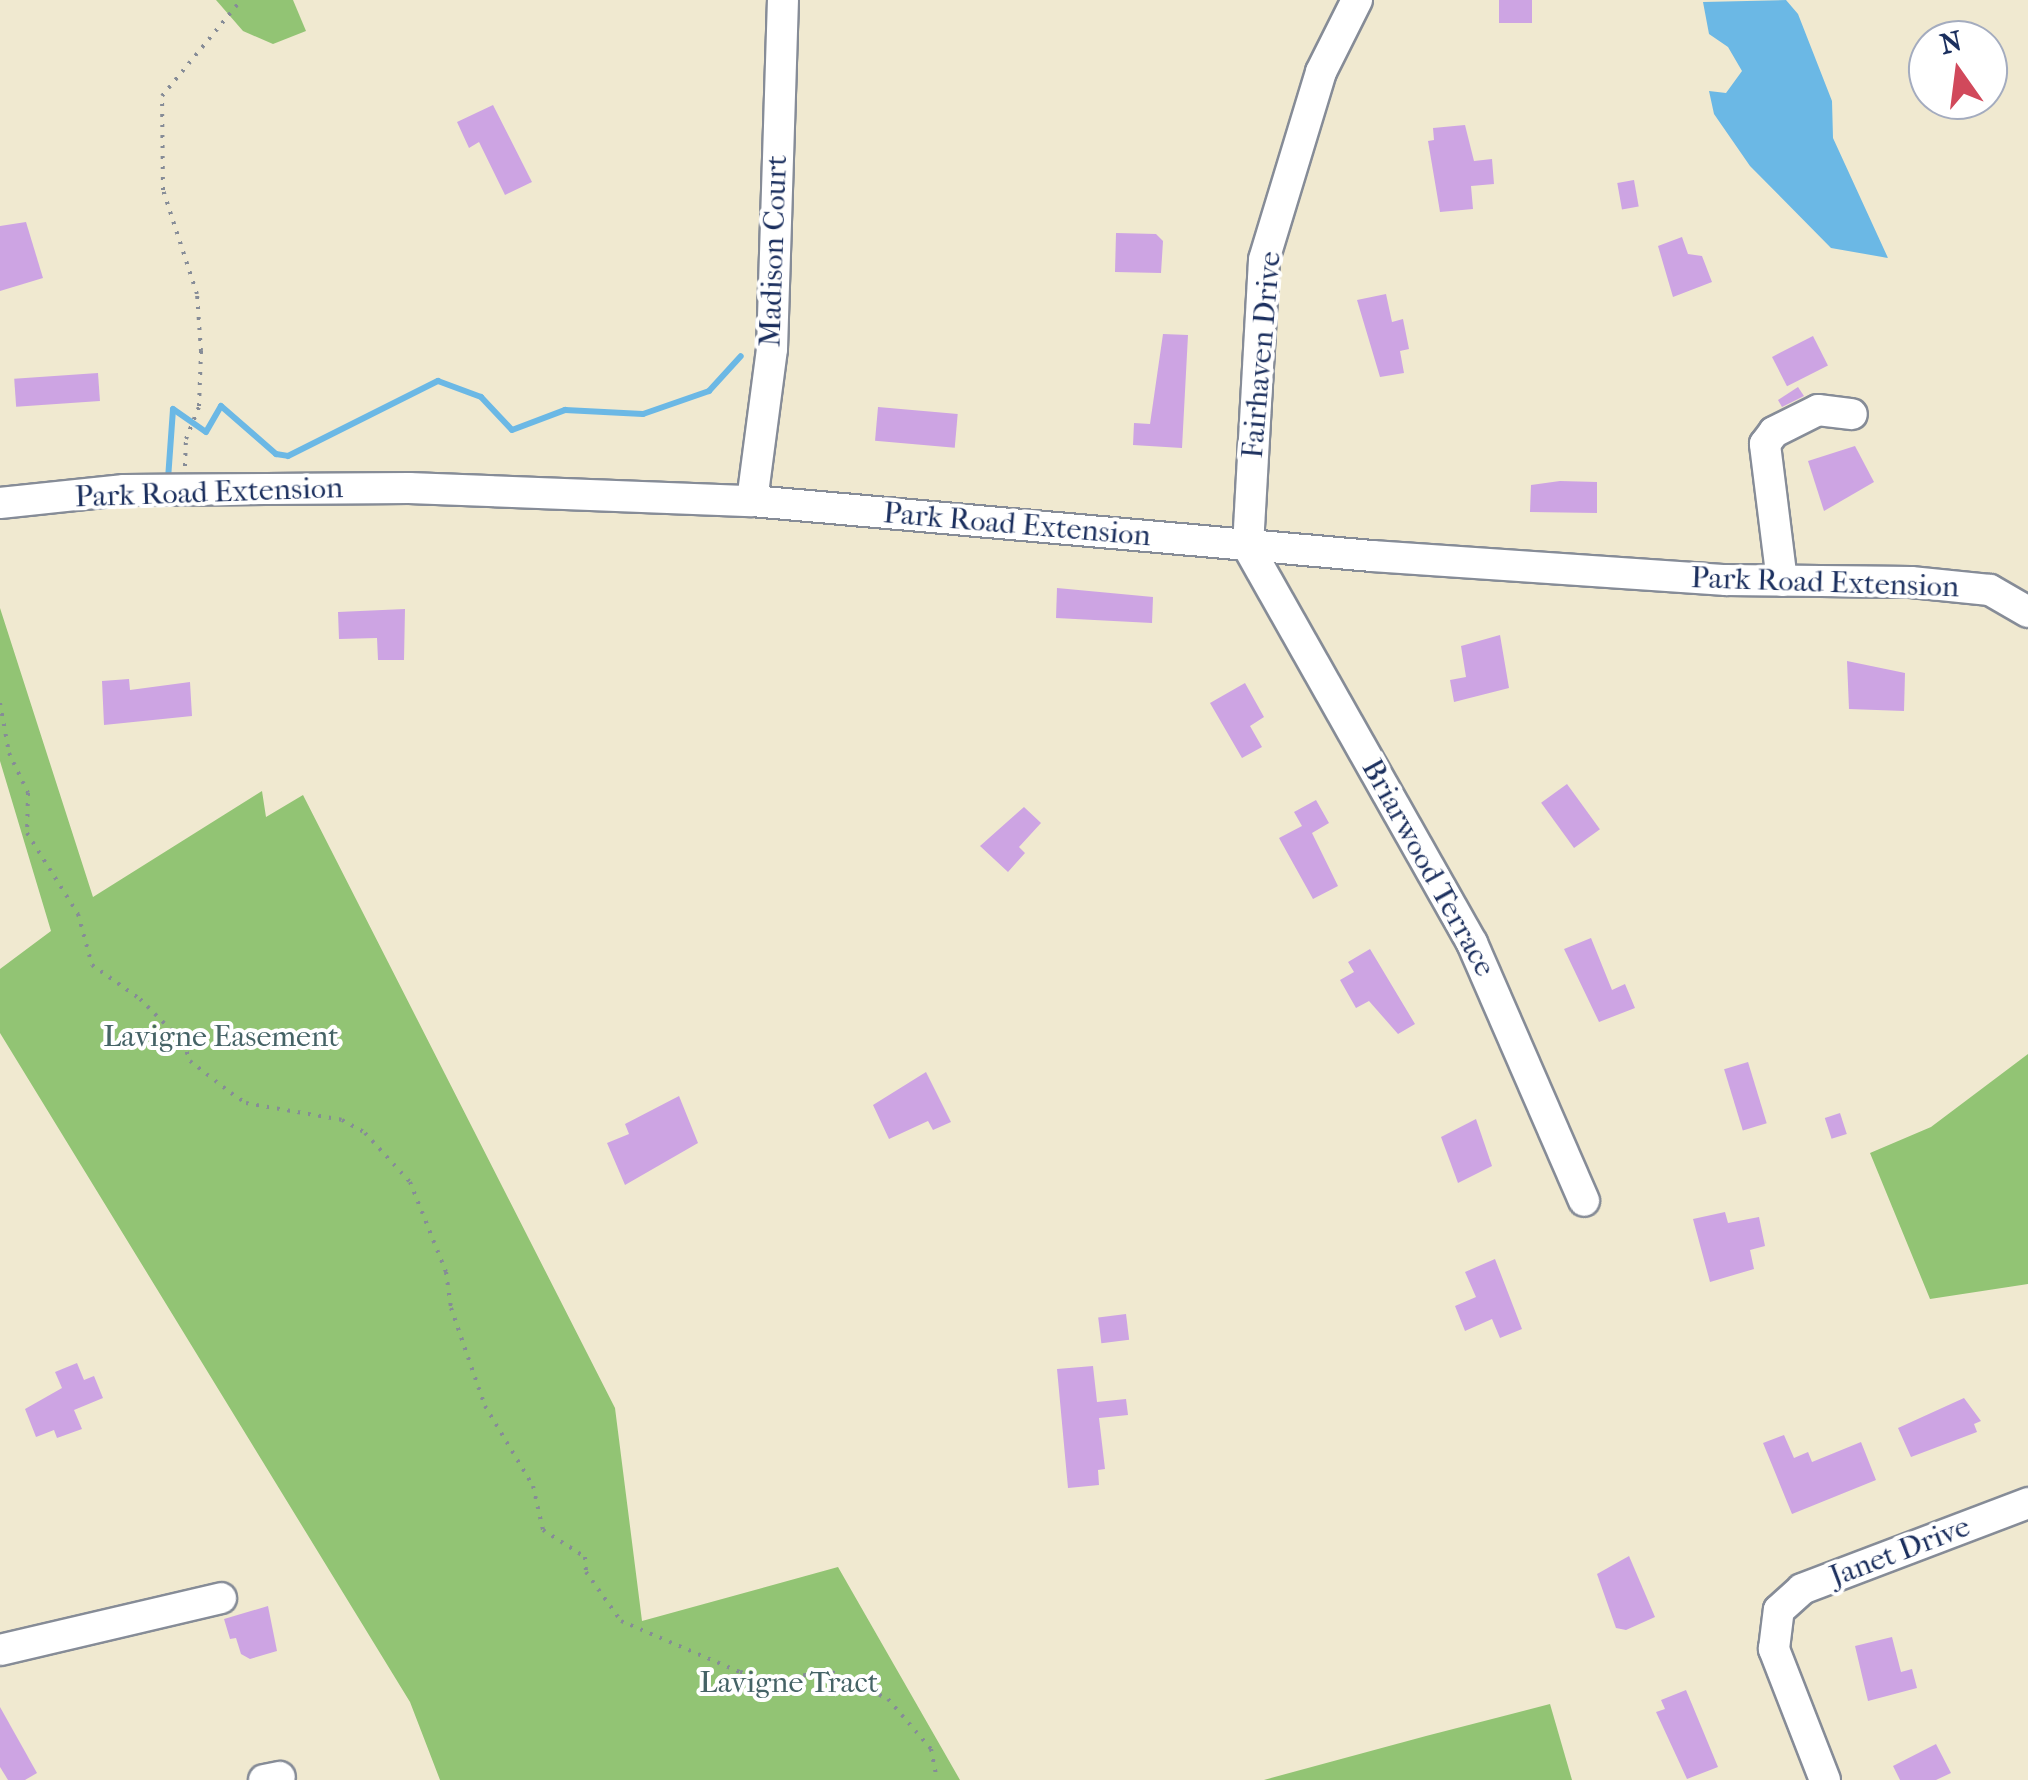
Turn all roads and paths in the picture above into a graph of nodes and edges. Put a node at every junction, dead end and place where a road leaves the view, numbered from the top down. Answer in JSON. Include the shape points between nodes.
{"nodes":[{"id":1,"x":241,"y":0,"type":"edge"},
{"id":2,"x":783,"y":0,"type":"edge"},
{"id":3,"x":1357,"y":0,"type":"edge"},
{"id":4,"x":1852,"y":414,"type":"dead end"},
{"id":5,"x":190,"y":490,"type":"junction"},
{"id":6,"x":752,"y":501,"type":"junction"},
{"id":7,"x":0,"y":503,"type":"edge"},
{"id":8,"x":1248,"y":546,"type":"junction"},
{"id":9,"x":1782,"y":581,"type":"junction"},
{"id":10,"x":2028,"y":612,"type":"edge"},
{"id":11,"x":0,"y":703,"type":"edge"},
{"id":12,"x":1584,"y":1201,"type":"dead end"},
{"id":13,"x":2028,"y":1503,"type":"edge"},
{"id":14,"x":221,"y":1598,"type":"dead end"},
{"id":15,"x":0,"y":1650,"type":"edge"},
{"id":16,"x":937,"y":1780,"type":"edge"},
{"id":17,"x":1825,"y":1780,"type":"edge"}],
"edges":[{"from":1,"to":5,"type":"path","via":[[162,96],[162,190],[197,294],[200,332],[199,406],[184,462]]},
{"from":2,"to":6,"type":"street","name":"Madison Court","via":[[772,349]]},
{"from":3,"to":8,"type":"street","name":"Fairhaven Drive","via":[[1321,72],[1264,260]]},
{"from":4,"to":9,"type":"street","via":[[1818,410],[1774,432],[1765,444]]},
{"from":5,"to":6,"type":"street","name":"Park Road Extension","via":[[409,488]]},
{"from":5,"to":7,"type":"street","name":"Park Road Extension"},
{"from":6,"to":8,"type":"street","name":"Park Road Extension"},
{"from":8,"to":9,"type":"street","name":"Park Road Extension"},
{"from":8,"to":12,"type":"street","name":"Briarwood Terrace","via":[[1472,943]]},
{"from":9,"to":10,"type":"street","name":"Park Road Extension","via":[[1990,590]]},
{"from":11,"to":16,"type":"path","via":[[8,752],[28,793],[27,833],[78,914],[92,965],[140,999],[183,1042],[190,1061],[246,1104],[342,1120],[365,1132],[410,1182],[446,1272],[451,1308],[484,1406],[533,1486],[544,1530],[585,1557],[586,1572],[621,1621],[740,1672],[772,1680],[832,1672],[888,1699],[931,1749]]},
{"from":13,"to":17,"type":"street","name":"Janet Drive","via":[[1802,1590],[1779,1610],[1774,1649]]},
{"from":14,"to":15,"type":"street"}]}
